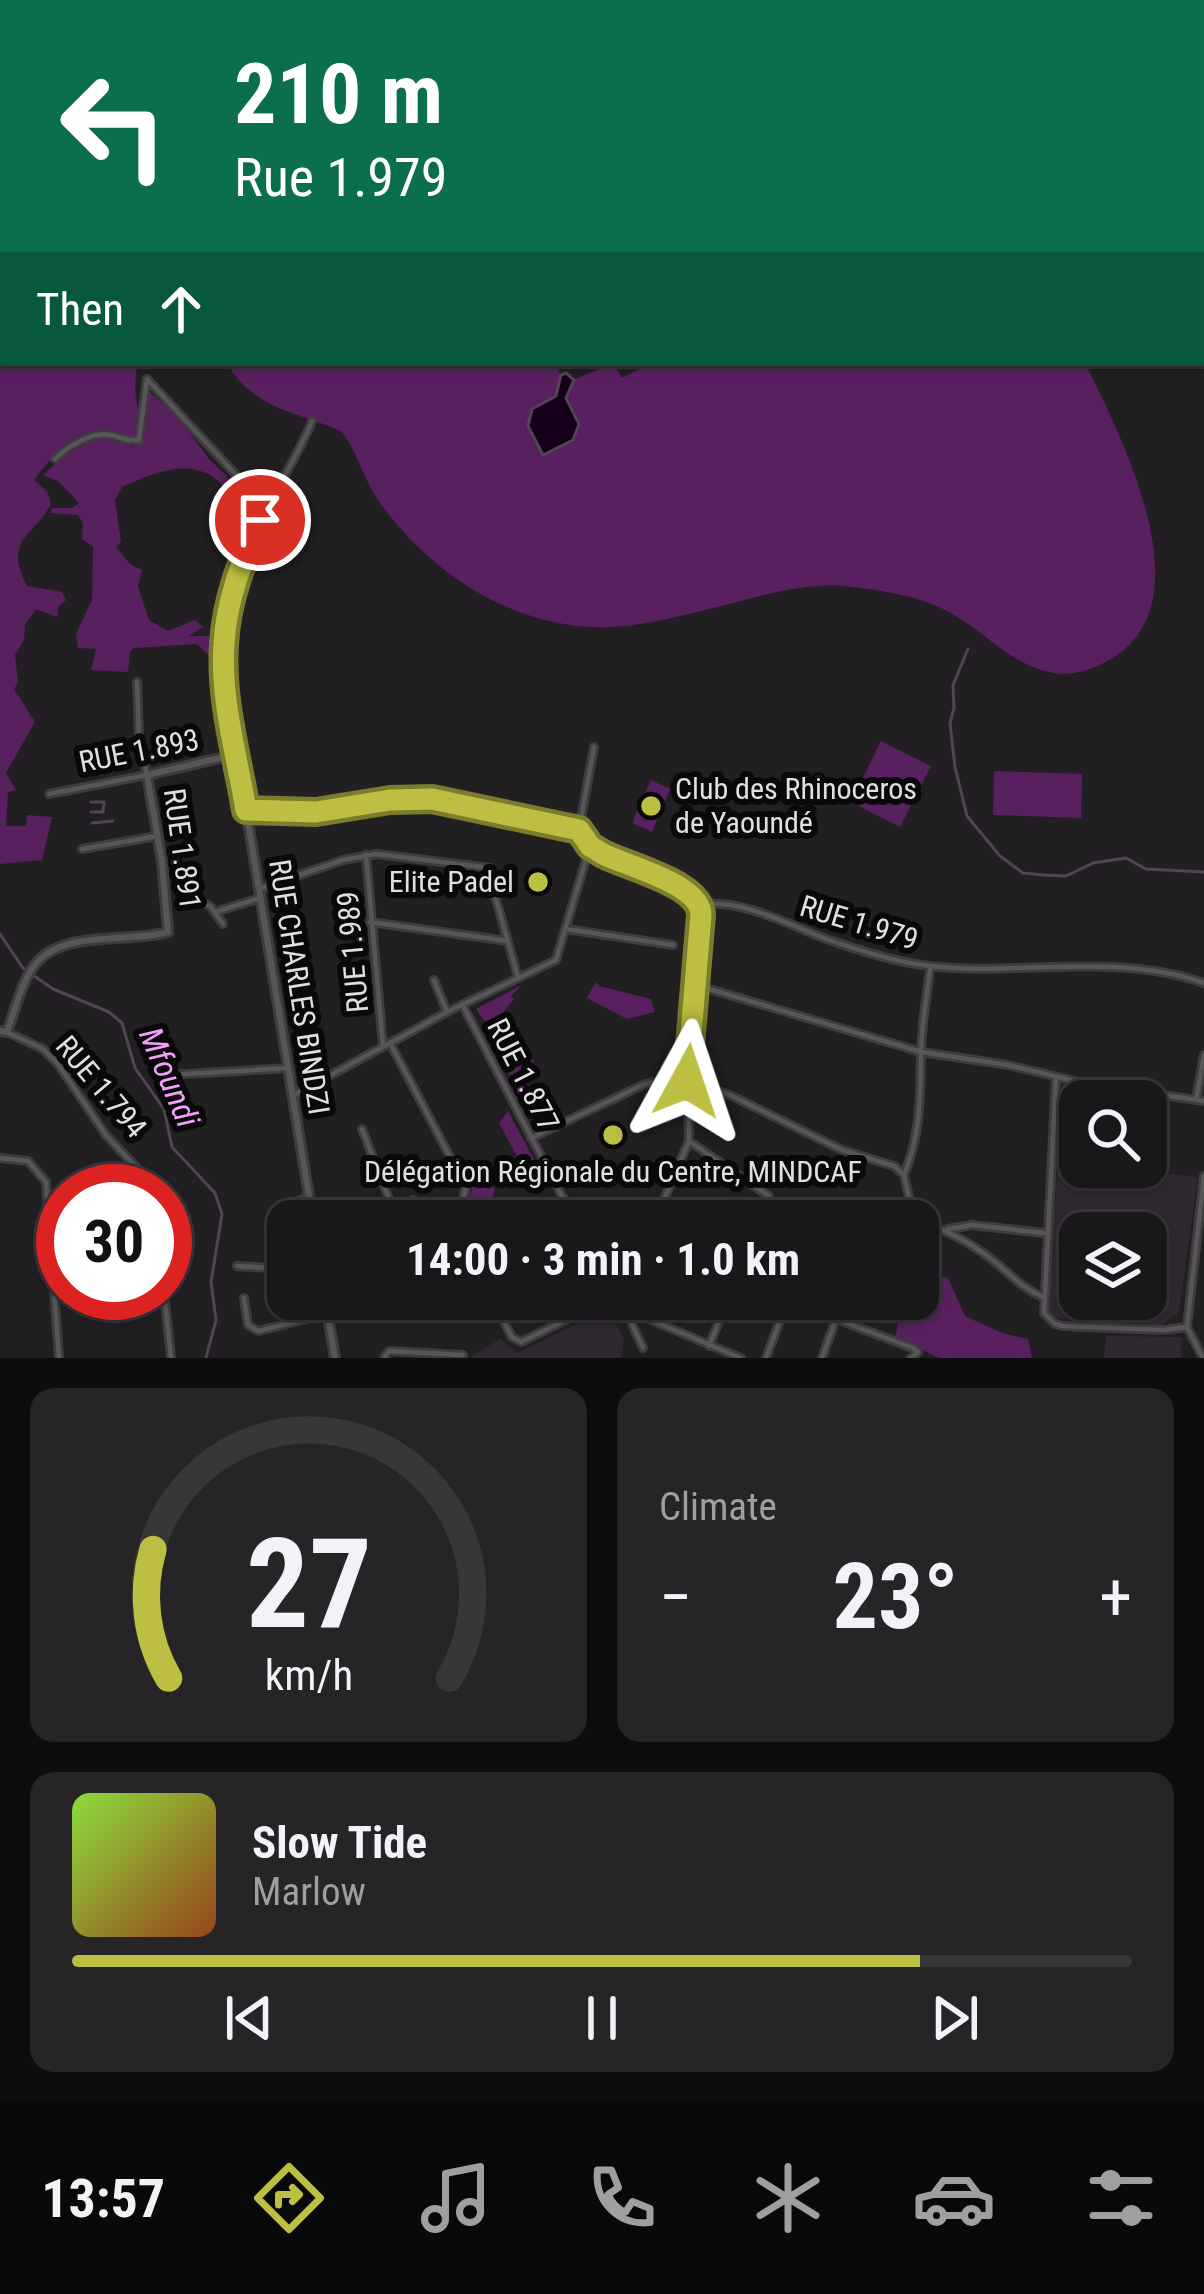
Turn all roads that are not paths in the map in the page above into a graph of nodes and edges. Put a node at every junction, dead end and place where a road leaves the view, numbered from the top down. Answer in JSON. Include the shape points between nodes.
{"nodes":[{"id":1,"x":312,"y":421,"type":"dead end"},
{"id":2,"x":56,"y":459,"type":"dead end"},
{"id":3,"x":267,"y":507,"type":"junction"},
{"id":4,"x":137,"y":682,"type":"dead end"},
{"id":5,"x":594,"y":747,"type":"dead end"},
{"id":6,"x":237,"y":754,"type":"junction"},
{"id":7,"x":147,"y":775,"type":"junction"},
{"id":8,"x":50,"y":794,"type":"dead end"},
{"id":9,"x":246,"y":810,"type":"junction"},
{"id":10,"x":579,"y":830,"type":"junction"},
{"id":11,"x":158,"y":836,"type":"junction"},
{"id":12,"x":590,"y":846,"type":"junction"},
{"id":13,"x":82,"y":849,"type":"dead end"},
{"id":14,"x":365,"y":856,"type":"junction"},
{"id":15,"x":491,"y":879,"type":"dead end"},
{"id":16,"x":260,"y":893,"type":"junction"},
{"id":17,"x":495,"y":896,"type":"dead end"},
{"id":18,"x":200,"y":900,"type":"dead end"},
{"id":19,"x":701,"y":904,"type":"junction"},
{"id":20,"x":215,"y":912,"type":"junction"},
{"id":21,"x":370,"y":922,"type":"junction"},
{"id":22,"x":223,"y":924,"type":"dead end"},
{"id":23,"x":566,"y":929,"type":"junction"},
{"id":24,"x":508,"y":941,"type":"junction"},
{"id":25,"x":673,"y":945,"type":"dead end"},
{"id":26,"x":931,"y":966,"type":"junction"},
{"id":27,"x":519,"y":979,"type":"junction"},
{"id":28,"x":434,"y":980,"type":"dead end"},
{"id":29,"x":1204,"y":983,"type":"edge"},
{"id":30,"x":696,"y":986,"type":"junction"},
{"id":31,"x":464,"y":1006,"type":"junction"},
{"id":32,"x":446,"y":1012,"type":"junction"},
{"id":33,"x":4,"y":1032,"type":"edge"},
{"id":34,"x":386,"y":1044,"type":"junction"},
{"id":35,"x":920,"y":1052,"type":"junction"},
{"id":36,"x":1204,"y":1055,"type":"edge"},
{"id":37,"x":289,"y":1069,"type":"junction"},
{"id":38,"x":169,"y":1076,"type":"dead end"},
{"id":39,"x":1056,"y":1078,"type":"junction"},
{"id":40,"x":687,"y":1081,"type":"junction"},
{"id":41,"x":292,"y":1096,"type":"junction"},
{"id":42,"x":1200,"y":1101,"type":"edge"},
{"id":43,"x":362,"y":1129,"type":"dead end"},
{"id":44,"x":531,"y":1138,"type":"junction"},
{"id":45,"x":688,"y":1141,"type":"junction"},
{"id":46,"x":0,"y":1158,"type":"edge"},
{"id":47,"x":134,"y":1164,"type":"edge"},
{"id":48,"x":904,"y":1175,"type":"junction"},
{"id":49,"x":1204,"y":1176,"type":"edge"},
{"id":50,"x":309,"y":1197,"type":"junction"},
{"id":51,"x":301,"y":1200,"type":"edge"},
{"id":52,"x":310,"y":1200,"type":"edge"},
{"id":53,"x":390,"y":1200,"type":"edge"},
{"id":54,"x":463,"y":1200,"type":"edge"},
{"id":55,"x":564,"y":1200,"type":"edge"},
{"id":56,"x":664,"y":1200,"type":"edge"},
{"id":57,"x":768,"y":1200,"type":"edge"},
{"id":58,"x":948,"y":1229,"type":"junction"},
{"id":59,"x":1047,"y":1233,"type":"junction"},
{"id":60,"x":237,"y":1266,"type":"dead end"},
{"id":61,"x":267,"y":1268,"type":"edge"},
{"id":62,"x":1043,"y":1297,"type":"junction"},
{"id":63,"x":244,"y":1298,"type":"dead end"},
{"id":64,"x":167,"y":1320,"type":"edge"},
{"id":65,"x":303,"y":1320,"type":"edge"},
{"id":66,"x":328,"y":1320,"type":"edge"},
{"id":67,"x":503,"y":1320,"type":"edge"},
{"id":68,"x":567,"y":1320,"type":"edge"},
{"id":69,"x":631,"y":1320,"type":"edge"},
{"id":70,"x":654,"y":1320,"type":"edge"},
{"id":71,"x":720,"y":1320,"type":"edge"},
{"id":72,"x":780,"y":1320,"type":"edge"},
{"id":73,"x":836,"y":1320,"type":"edge"},
{"id":74,"x":839,"y":1320,"type":"edge"},
{"id":75,"x":1187,"y":1327,"type":"junction"},
{"id":76,"x":709,"y":1346,"type":"junction"},
{"id":77,"x":643,"y":1348,"type":"dead end"},
{"id":78,"x":463,"y":1354,"type":"dead end"},
{"id":79,"x":59,"y":1358,"type":"edge"},
{"id":80,"x":171,"y":1358,"type":"edge"},
{"id":81,"x":335,"y":1358,"type":"edge"},
{"id":82,"x":384,"y":1358,"type":"edge"},
{"id":83,"x":741,"y":1358,"type":"edge"},
{"id":84,"x":766,"y":1358,"type":"edge"},
{"id":85,"x":822,"y":1358,"type":"edge"},
{"id":86,"x":911,"y":1358,"type":"edge"},
{"id":87,"x":1203,"y":1358,"type":"edge"}],
"edges":[{"from":1,"to":3,"type":"street","name":"RUE CHARLES BINDZI"},
{"from":2,"to":3,"type":"street","via":[[100,434],[139,440],[147,379]]},
{"from":3,"to":6,"type":"street","name":"RUE CHARLES BINDZI","via":[[236,580],[224,643]]},
{"from":4,"to":7,"type":"street"},
{"from":5,"to":10,"type":"street"},
{"from":6,"to":7,"type":"street","name":"RUE 1.893"},
{"from":6,"to":9,"type":"street","name":"RUE CHARLES BINDZI"},
{"from":7,"to":8,"type":"street","name":"RUE 1.893"},
{"from":7,"to":11,"type":"street","name":"RUE 1.891"},
{"from":9,"to":10,"type":"street","via":[[316,812],[432,799]]},
{"from":9,"to":16,"type":"street","name":"RUE CHARLES BINDZI"},
{"from":10,"to":12,"type":"street"},
{"from":11,"to":13,"type":"street"},
{"from":11,"to":33,"type":"street","name":"RUE 1.891","via":[[168,932],[65,946],[34,965]]},
{"from":12,"to":19,"type":"street","name":"RUE 1.979","via":[[690,891]]},
{"from":12,"to":23,"type":"street"},
{"from":14,"to":15,"type":"street","via":[[490,868]]},
{"from":14,"to":16,"type":"street"},
{"from":14,"to":21,"type":"street","name":"RUE 1.989"},
{"from":16,"to":20,"type":"street"},
{"from":16,"to":37,"type":"street","name":"RUE CHARLES BINDZI"},
{"from":17,"to":24,"type":"street"},
{"from":18,"to":20,"type":"street"},
{"from":19,"to":26,"type":"street","name":"RUE 1.979","via":[[755,911],[869,953]]},
{"from":19,"to":30,"type":"street"},
{"from":20,"to":22,"type":"street"},
{"from":21,"to":24,"type":"street"},
{"from":21,"to":34,"type":"street","name":"RUE 1.989"},
{"from":23,"to":25,"type":"street"},
{"from":23,"to":27,"type":"street","via":[[556,959]]},
{"from":24,"to":27,"type":"street"},
{"from":26,"to":29,"type":"street","name":"RUE 1.979","via":[[1081,967]]},
{"from":26,"to":35,"type":"street"},
{"from":27,"to":31,"type":"street"},
{"from":28,"to":32,"type":"street"},
{"from":30,"to":35,"type":"street"},
{"from":30,"to":40,"type":"street"},
{"from":31,"to":32,"type":"street","name":"RUE 1.877"},
{"from":31,"to":44,"type":"street","name":"RUE 1.877"},
{"from":32,"to":34,"type":"street","name":"RUE 1.877"},
{"from":33,"to":47,"type":"street","name":"RUE 1.794","via":[[58,1064]]},
{"from":34,"to":41,"type":"street","name":"RUE 1.989"},
{"from":34,"to":54,"type":"street","via":[[466,1187]]},
{"from":35,"to":39,"type":"street"},
{"from":35,"to":48,"type":"street","via":[[922,1114]]},
{"from":36,"to":42,"type":"street"},
{"from":37,"to":38,"type":"street"},
{"from":37,"to":41,"type":"street","name":"RUE CHARLES BINDZI"},
{"from":39,"to":42,"type":"street"},
{"from":39,"to":59,"type":"street"},
{"from":40,"to":44,"type":"street","via":[[629,1090]]},
{"from":40,"to":45,"type":"street"},
{"from":40,"to":48,"type":"street"},
{"from":41,"to":50,"type":"street","name":"RUE CHARLES BINDZI"},
{"from":43,"to":53,"type":"street"},
{"from":44,"to":55,"type":"street","name":"RUE 1.877"},
{"from":45,"to":56,"type":"street"},
{"from":45,"to":57,"type":"street"},
{"from":46,"to":79,"type":"street","via":[[28,1161],[46,1182]]},
{"from":48,"to":58,"type":"street","via":[[914,1220]]},
{"from":49,"to":75,"type":"street"},
{"from":50,"to":51,"type":"street"},
{"from":50,"to":52,"type":"street","name":"RUE CHARLES BINDZI"},
{"from":58,"to":59,"type":"street"},
{"from":58,"to":62,"type":"street"},
{"from":59,"to":62,"type":"street"},
{"from":60,"to":61,"type":"street"},
{"from":62,"to":75,"type":"street","via":[[1055,1324]]},
{"from":63,"to":65,"type":"street","via":[[248,1325],[258,1331]]},
{"from":64,"to":80,"type":"street"},
{"from":66,"to":81,"type":"street"},
{"from":67,"to":68,"type":"street","via":[[521,1342]]},
{"from":69,"to":77,"type":"street"},
{"from":70,"to":76,"type":"street"},
{"from":71,"to":76,"type":"street"},
{"from":72,"to":84,"type":"street"},
{"from":73,"to":85,"type":"street"},
{"from":74,"to":86,"type":"street","via":[[914,1348]]},
{"from":75,"to":87,"type":"street"},
{"from":76,"to":83,"type":"street"},
{"from":78,"to":82,"type":"street"}]}
